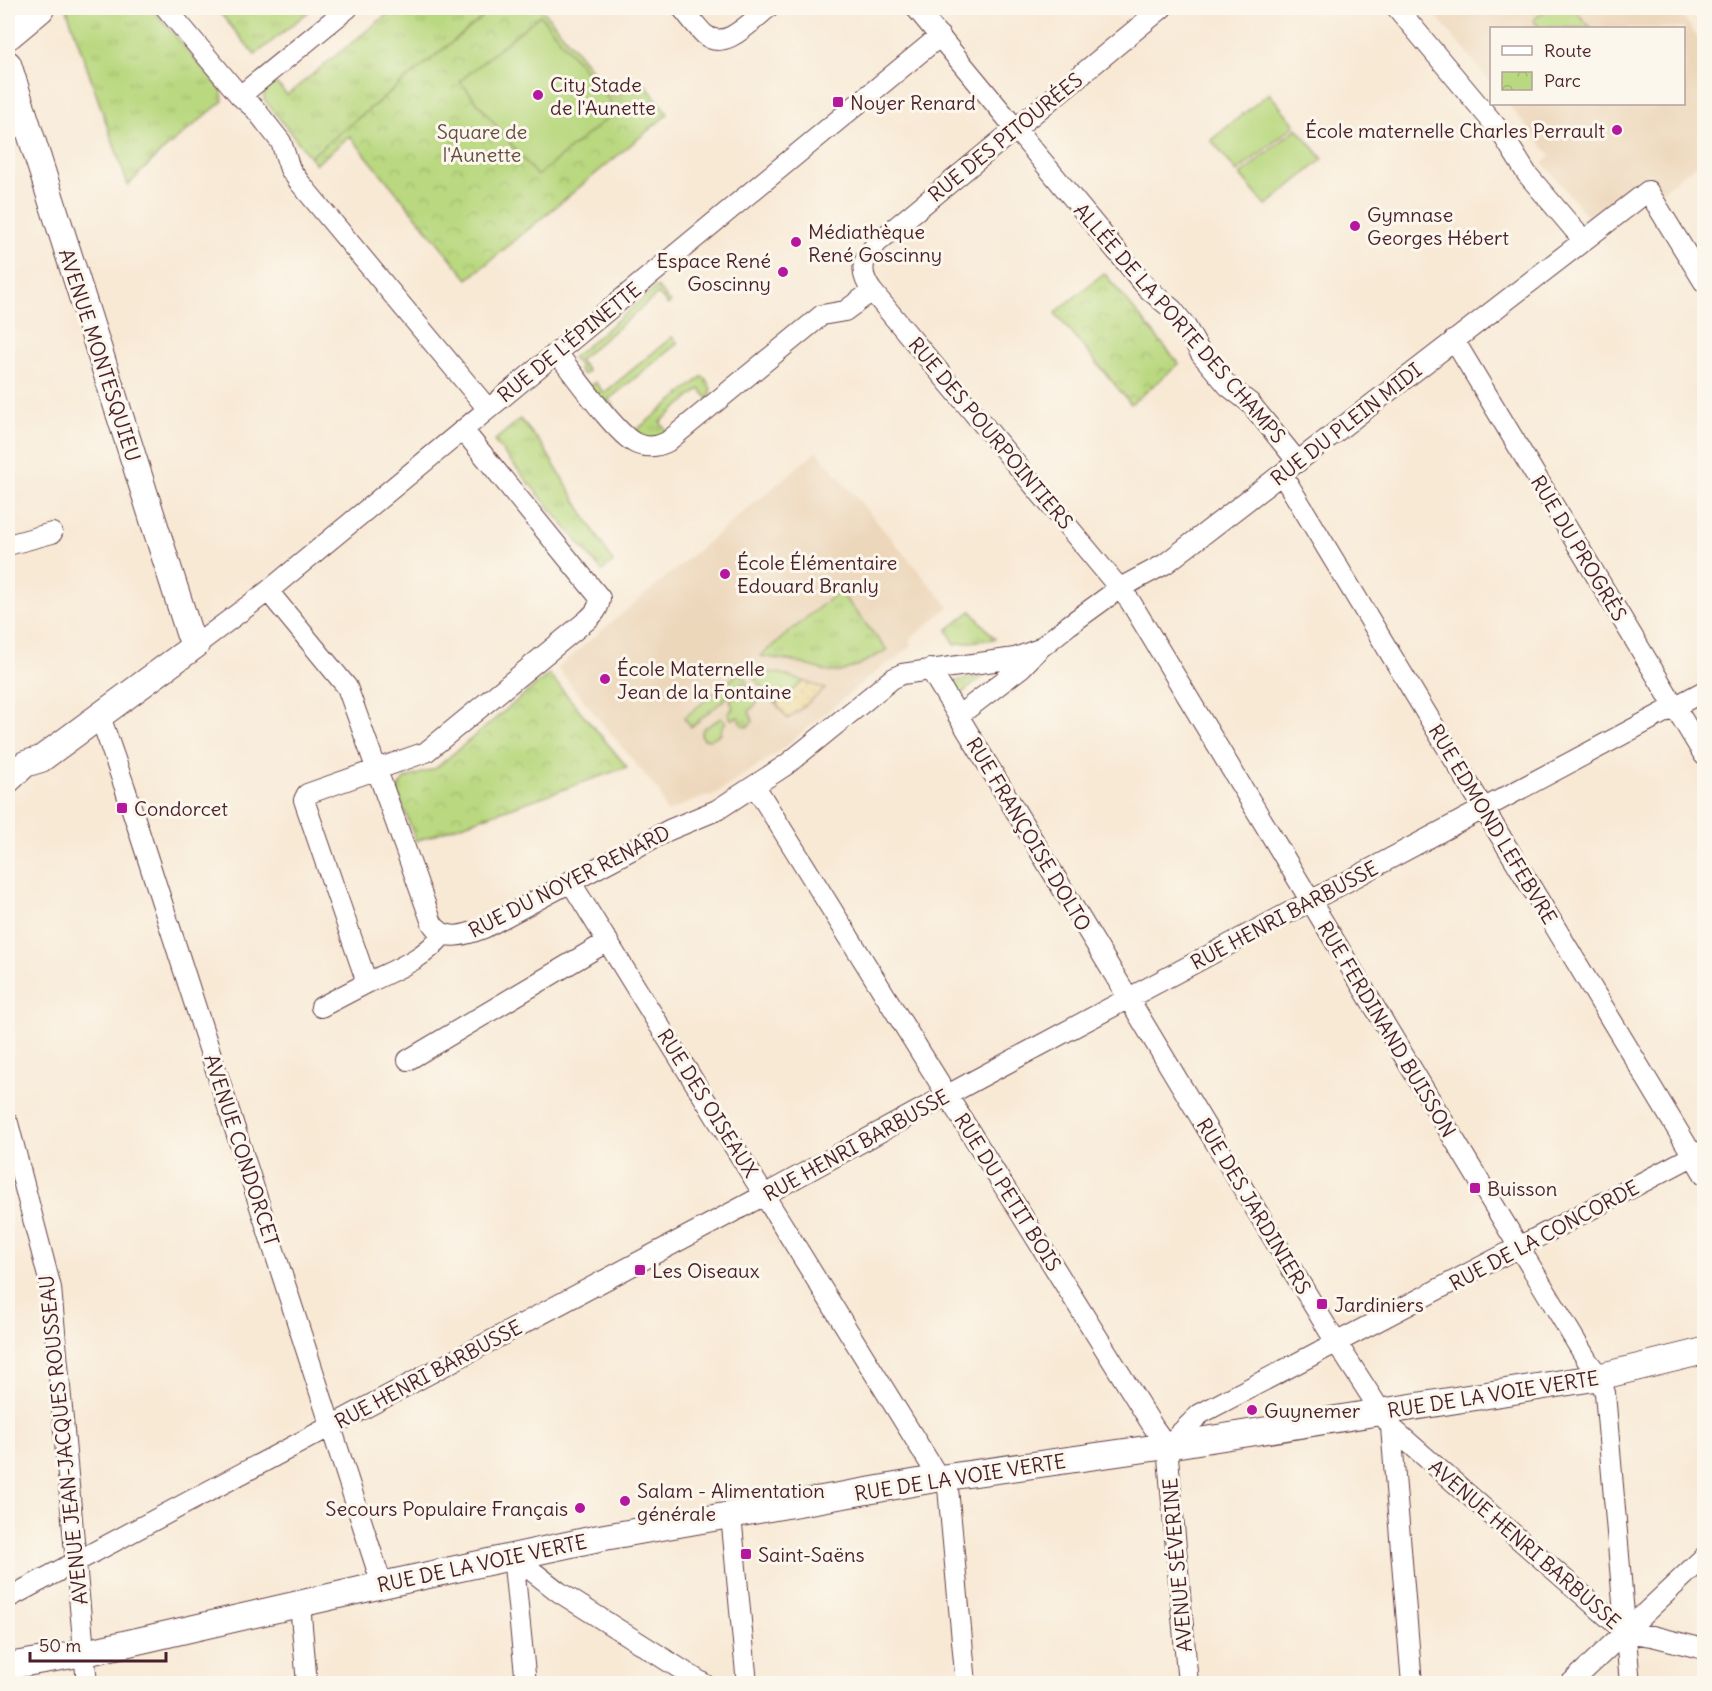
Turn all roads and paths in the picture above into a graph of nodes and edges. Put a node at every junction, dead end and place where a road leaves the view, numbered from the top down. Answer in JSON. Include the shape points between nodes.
{"nodes":[{"id":1,"x":38,"y":8,"type":"edge"},
{"id":2,"x":166,"y":8,"type":"edge"},
{"id":3,"x":348,"y":8,"type":"edge"},
{"id":4,"x":682,"y":8,"type":"edge"},
{"id":5,"x":768,"y":8,"type":"edge"},
{"id":6,"x":916,"y":8,"type":"edge"},
{"id":7,"x":1397,"y":8,"type":"edge"},
{"id":8,"x":1153,"y":10,"type":"edge"},
{"id":9,"x":8,"y":33,"type":"edge"},
{"id":10,"x":940,"y":36,"type":"junction"},
{"id":11,"x":8,"y":64,"type":"edge"},
{"id":12,"x":240,"y":96,"type":"junction"},
{"id":13,"x":1015,"y":129,"type":"junction"},
{"id":14,"x":1583,"y":240,"type":"junction"},
{"id":15,"x":1704,"y":282,"type":"edge"},
{"id":16,"x":868,"y":284,"type":"junction"},
{"id":17,"x":1454,"y":340,"type":"junction"},
{"id":18,"x":557,"y":353,"type":"junction"},
{"id":19,"x":488,"y":409,"type":"junction"},
{"id":20,"x":463,"y":430,"type":"junction"},
{"id":21,"x":1298,"y":462,"type":"junction"},
{"id":22,"x":1282,"y":474,"type":"junction"},
{"id":23,"x":52,"y":533,"type":"dead end"},
{"id":24,"x":8,"y":545,"type":"edge"},
{"id":25,"x":1120,"y":588,"type":"junction"},
{"id":26,"x":268,"y":591,"type":"junction"},
{"id":27,"x":196,"y":645,"type":"junction"},
{"id":28,"x":1039,"y":649,"type":"junction"},
{"id":29,"x":930,"y":669,"type":"junction"},
{"id":30,"x":1704,"y":691,"type":"edge"},
{"id":31,"x":1676,"y":707,"type":"junction"},
{"id":32,"x":100,"y":716,"type":"junction"},
{"id":33,"x":958,"y":717,"type":"junction"},
{"id":34,"x":1704,"y":755,"type":"edge"},
{"id":35,"x":377,"y":771,"type":"junction"},
{"id":36,"x":8,"y":780,"type":"edge"},
{"id":37,"x":755,"y":786,"type":"junction"},
{"id":38,"x":1484,"y":809,"type":"junction"},
{"id":39,"x":570,"y":881,"type":"junction"},
{"id":40,"x":1310,"y":901,"type":"junction"},
{"id":41,"x":443,"y":934,"type":"junction"},
{"id":42,"x":608,"y":941,"type":"junction"},
{"id":43,"x":367,"y":983,"type":"junction"},
{"id":44,"x":1128,"y":999,"type":"junction"},
{"id":45,"x":321,"y":1007,"type":"dead end"},
{"id":46,"x":408,"y":1060,"type":"dead end"},
{"id":47,"x":948,"y":1095,"type":"junction"},
{"id":48,"x":8,"y":1123,"type":"edge"},
{"id":49,"x":1699,"y":1153,"type":"edge"},
{"id":50,"x":1704,"y":1174,"type":"edge"},
{"id":51,"x":765,"y":1194,"type":"junction"},
{"id":52,"x":1519,"y":1248,"type":"junction"},
{"id":53,"x":1337,"y":1343,"type":"junction"},
{"id":54,"x":1704,"y":1352,"type":"edge"},
{"id":55,"x":1599,"y":1376,"type":"junction"},
{"id":56,"x":1386,"y":1420,"type":"junction"},
{"id":57,"x":331,"y":1425,"type":"junction"},
{"id":58,"x":1167,"y":1446,"type":"junction"},
{"id":59,"x":943,"y":1478,"type":"junction"},
{"id":60,"x":731,"y":1515,"type":"junction"},
{"id":61,"x":513,"y":1556,"type":"junction"},
{"id":62,"x":1704,"y":1557,"type":"edge"},
{"id":63,"x":75,"y":1561,"type":"junction"},
{"id":64,"x":382,"y":1585,"type":"junction"},
{"id":65,"x":8,"y":1598,"type":"edge"},
{"id":66,"x":300,"y":1604,"type":"junction"},
{"id":67,"x":1625,"y":1632,"type":"junction"},
{"id":68,"x":1704,"y":1649,"type":"edge"},
{"id":69,"x":85,"y":1653,"type":"junction"},
{"id":70,"x":8,"y":1666,"type":"edge"},
{"id":71,"x":87,"y":1683,"type":"edge"},
{"id":72,"x":307,"y":1683,"type":"edge"},
{"id":73,"x":526,"y":1683,"type":"edge"},
{"id":74,"x":704,"y":1683,"type":"edge"},
{"id":75,"x":747,"y":1683,"type":"edge"},
{"id":76,"x":966,"y":1683,"type":"edge"},
{"id":77,"x":1188,"y":1683,"type":"edge"},
{"id":78,"x":1412,"y":1683,"type":"edge"},
{"id":79,"x":1570,"y":1683,"type":"edge"},
{"id":80,"x":1630,"y":1683,"type":"edge"}],
"edges":[{"from":1,"to":9,"type":"main road"},
{"from":2,"to":12,"type":"street"},
{"from":3,"to":12,"type":"street"},
{"from":4,"to":5,"type":"street","via":[[704,34],[719,40],[734,35]]},
{"from":6,"to":10,"type":"street","name":"ALLÉE DE LA PORTE DES CHAMPS"},
{"from":7,"to":14,"type":"street","via":[[1500,131],[1527,174]]},
{"from":8,"to":13,"type":"street","name":"RUE DES PITOURÉES"},
{"from":10,"to":13,"type":"street","name":"ALLÉE DE LA PORTE DES CHAMPS"},
{"from":10,"to":18,"type":"street","name":"RUE DE L'ÉPINETTE"},
{"from":11,"to":27,"type":"street","name":"AVENUE MONTESQUIEU"},
{"from":12,"to":19,"type":"street","via":[[253,106],[281,142],[290,169],[300,183]]},
{"from":13,"to":16,"type":"street","name":"RUE DES PITOURÉES","via":[[879,241],[864,260]]},
{"from":13,"to":21,"type":"street","name":"ALLÉE DE LA PORTE DES CHAMPS","via":[[1147,288],[1173,310],[1228,386],[1250,403]]},
{"from":14,"to":15,"type":"street","name":"RUE DU PLEIN MIDI","via":[[1648,191]]},
{"from":14,"to":17,"type":"street","name":"RUE DU PLEIN MIDI"},
{"from":16,"to":18,"type":"street","via":[[845,311],[822,315],[658,446],[644,446],[626,437]]},
{"from":16,"to":25,"type":"street","name":"RUE DES POURPOINTIERS"},
{"from":17,"to":21,"type":"street","name":"RUE DU PLEIN MIDI"},
{"from":17,"to":31,"type":"street","name":"RUE DU PROGRÈS"},
{"from":18,"to":19,"type":"street","name":"RUE DE L'ÉPINETTE"},
{"from":19,"to":20,"type":"street","name":"RUE DE L'ÉPINETTE"},
{"from":20,"to":26,"type":"street","name":"RUE DE L'ÉPINETTE"},
{"from":20,"to":35,"type":"street","via":[[600,598],[599,605],[586,621],[426,753]]},
{"from":21,"to":22,"type":"street","name":"RUE DU PLEIN MIDI"},
{"from":22,"to":25,"type":"street","name":"RUE DU PLEIN MIDI","via":[[1165,564]]},
{"from":22,"to":38,"type":"street","name":"RUE EDMOND LEFEBVRE"},
{"from":23,"to":24,"type":"street"},
{"from":25,"to":28,"type":"street","name":"RUE DU PLEIN MIDI"},
{"from":25,"to":40,"type":"street","name":"RUE FERDINAND BUISSON"},
{"from":26,"to":27,"type":"street","name":"RUE DE L'ÉPINETTE"},
{"from":26,"to":35,"type":"street","name":"RUE DU NOYER RENARD","via":[[347,687]]},
{"from":27,"to":32,"type":"street"},
{"from":28,"to":29,"type":"street","name":"RUE DU PLEIN MIDI","via":[[1015,658]]},
{"from":28,"to":33,"type":"street","name":"RUE DU PLEIN MIDI"},
{"from":29,"to":33,"type":"street","name":"RUE FRANÇOISE DOLTO"},
{"from":29,"to":37,"type":"street","name":"RUE DU NOYER RENARD","via":[[892,679],[801,754]]},
{"from":30,"to":31,"type":"street","name":"RUE HENRI BARBUSSE"},
{"from":31,"to":34,"type":"street","name":"RUE DU PROGRÈS"},
{"from":31,"to":38,"type":"street","name":"RUE HENRI BARBUSSE"},
{"from":32,"to":36,"type":"street","via":[[41,759],[25,764]]},
{"from":32,"to":57,"type":"street","name":"AVENUE CONDORCET"},
{"from":33,"to":44,"type":"street","name":"RUE FRANÇOISE DOLTO"},
{"from":35,"to":41,"type":"street","name":"RUE DU NOYER RENARD","via":[[428,915]]},
{"from":35,"to":43,"type":"street","via":[[307,794],[304,800]]},
{"from":37,"to":39,"type":"street","name":"RUE DU NOYER RENARD","via":[[717,810]]},
{"from":37,"to":47,"type":"street","name":"RUE DU PETIT BOIS"},
{"from":38,"to":40,"type":"street","name":"RUE HENRI BARBUSSE"},
{"from":38,"to":49,"type":"street","name":"RUE EDMOND LEFEBVRE"},
{"from":39,"to":41,"type":"street","name":"RUE DU NOYER RENARD","via":[[469,934]]},
{"from":39,"to":42,"type":"street","name":"RUE DES OISEAUX"},
{"from":40,"to":44,"type":"street","name":"RUE HENRI BARBUSSE"},
{"from":40,"to":52,"type":"street","name":"RUE FERDINAND BUISSON"},
{"from":41,"to":43,"type":"street","via":[[421,957]]},
{"from":42,"to":46,"type":"street"},
{"from":42,"to":51,"type":"street","name":"RUE DES OISEAUX"},
{"from":43,"to":45,"type":"street"},
{"from":44,"to":47,"type":"street","name":"RUE HENRI BARBUSSE"},
{"from":44,"to":53,"type":"street","name":"RUE DES JARDINIERS"},
{"from":47,"to":51,"type":"street","name":"RUE HENRI BARBUSSE"},
{"from":47,"to":58,"type":"street","name":"RUE DU PETIT BOIS"},
{"from":48,"to":63,"type":"street","name":"AVENUE JEAN-JACQUES ROUSSEAU","via":[[51,1288]]},
{"from":49,"to":50,"type":"street","name":"RUE EDMOND LEFEBVRE"},
{"from":49,"to":52,"type":"street","name":"RUE DE LA CONCORDE"},
{"from":51,"to":57,"type":"street","name":"RUE HENRI BARBUSSE"},
{"from":51,"to":59,"type":"street","name":"RUE DES OISEAUX"},
{"from":52,"to":53,"type":"street","name":"RUE DE LA CONCORDE"},
{"from":52,"to":55,"type":"street","name":"RUE FERDINAND BUISSON"},
{"from":53,"to":56,"type":"street","name":"RUE DES JARDINIERS"},
{"from":53,"to":58,"type":"street","name":"RUE DE LA CONCORDE","via":[[1200,1414]]},
{"from":54,"to":55,"type":"street","name":"RUE DE LA VOIE VERTE"},
{"from":55,"to":56,"type":"street","name":"RUE DE LA VOIE VERTE"},
{"from":55,"to":67,"type":"street","via":[[1605,1393]]},
{"from":56,"to":58,"type":"street","name":"RUE DE LA VOIE VERTE"},
{"from":56,"to":67,"type":"street","name":"AVENUE HENRI BARBUSSE"},
{"from":56,"to":78,"type":"street"},
{"from":57,"to":63,"type":"street","name":"RUE HENRI BARBUSSE"},
{"from":57,"to":64,"type":"street","name":"AVENUE CONDORCET"},
{"from":58,"to":59,"type":"street","name":"RUE DE LA VOIE VERTE"},
{"from":58,"to":77,"type":"street","name":"AVENUE SÉVERINE"},
{"from":59,"to":60,"type":"street","name":"RUE DE LA VOIE VERTE"},
{"from":59,"to":76,"type":"street"},
{"from":60,"to":61,"type":"street","name":"RUE DE LA VOIE VERTE"},
{"from":60,"to":75,"type":"street"},
{"from":61,"to":64,"type":"street","name":"RUE DE LA VOIE VERTE"},
{"from":61,"to":73,"type":"street"},
{"from":61,"to":74,"type":"street","via":[[559,1592]]},
{"from":62,"to":67,"type":"street"},
{"from":63,"to":65,"type":"street","name":"RUE HENRI BARBUSSE"},
{"from":63,"to":69,"type":"street","name":"AVENUE JEAN-JACQUES ROUSSEAU"},
{"from":64,"to":66,"type":"street","name":"RUE DE LA VOIE VERTE"},
{"from":66,"to":69,"type":"street","name":"RUE DE LA VOIE VERTE"},
{"from":66,"to":72,"type":"street"},
{"from":67,"to":68,"type":"street","name":"AVENUE HENRI BARBUSSE"},
{"from":67,"to":79,"type":"street"},
{"from":67,"to":80,"type":"street"},
{"from":69,"to":70,"type":"street","name":"RUE DE LA VOIE VERTE"},
{"from":69,"to":71,"type":"street","name":"AVENUE JEAN-JACQUES ROUSSEAU"}]}
